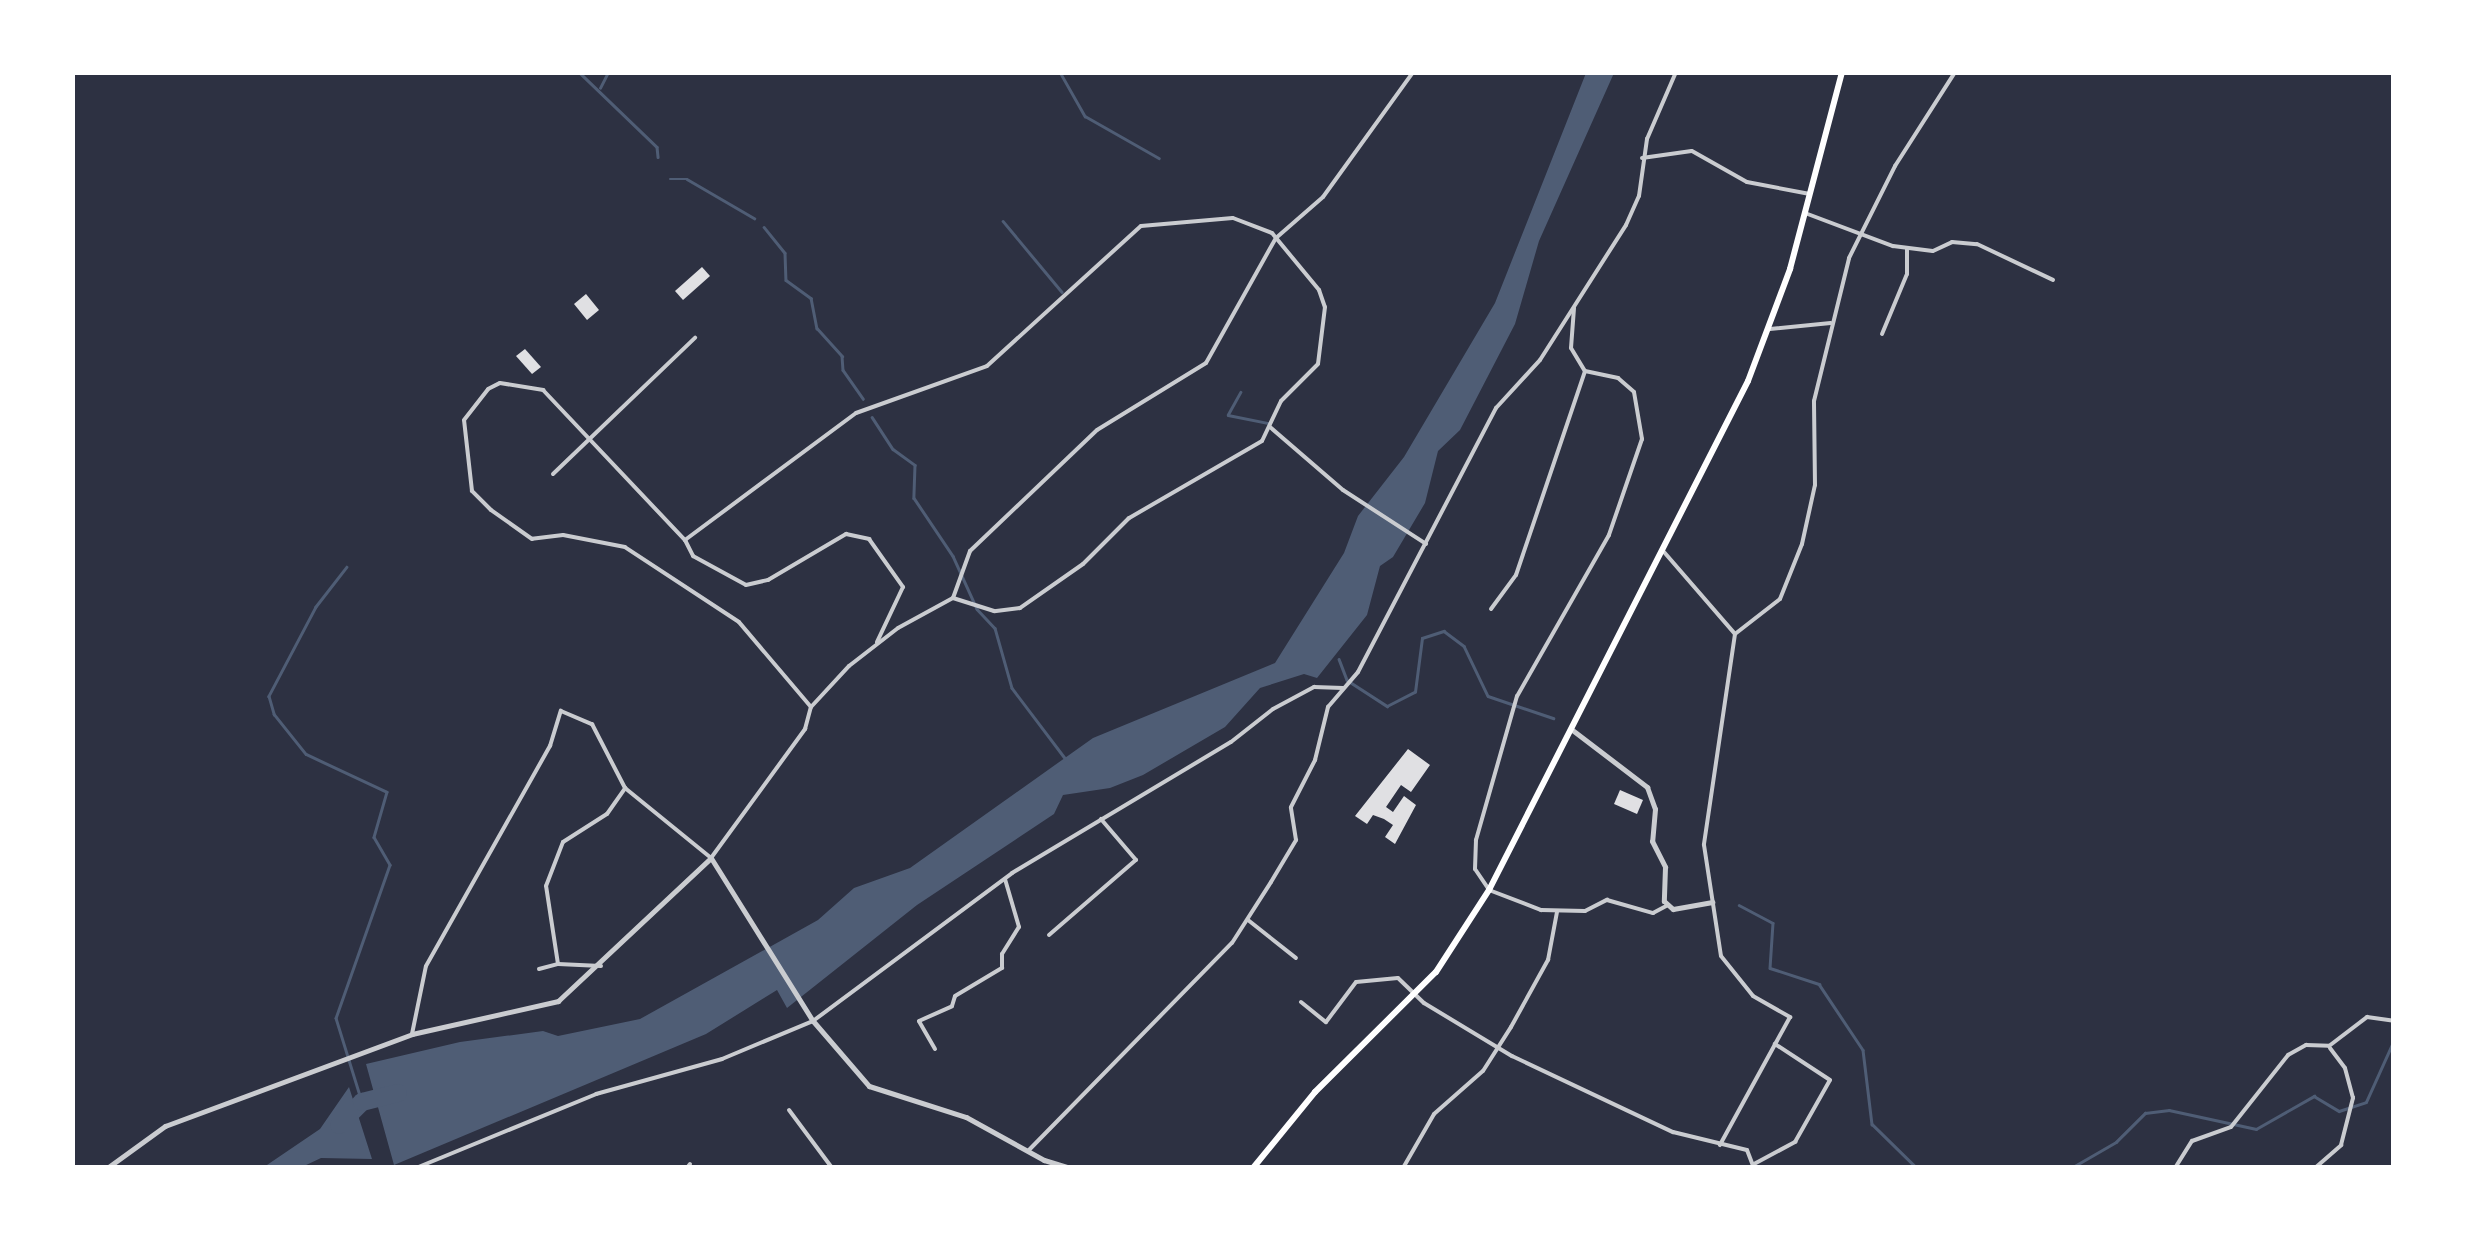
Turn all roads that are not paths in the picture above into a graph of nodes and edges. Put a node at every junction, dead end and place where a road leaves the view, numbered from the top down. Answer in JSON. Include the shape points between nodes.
{"nodes":[{"id":1,"x":1413,"y":72,"type":"edge"},
{"id":2,"x":1676,"y":72,"type":"edge"},
{"id":3,"x":1842,"y":72,"type":"edge"},
{"id":4,"x":1955,"y":72,"type":"edge"},
{"id":5,"x":1642,"y":158,"type":"junction"},
{"id":6,"x":1810,"y":194,"type":"junction"},
{"id":7,"x":1805,"y":213,"type":"junction"},
{"id":8,"x":1862,"y":236,"type":"junction"},
{"id":9,"x":1276,"y":238,"type":"junction"},
{"id":10,"x":1906,"y":248,"type":"junction"},
{"id":11,"x":2053,"y":280,"type":"dead end"},
{"id":12,"x":1574,"y":308,"type":"junction"},
{"id":13,"x":1831,"y":323,"type":"junction"},
{"id":14,"x":1770,"y":328,"type":"junction"},
{"id":15,"x":1882,"y":334,"type":"dead end"},
{"id":16,"x":695,"y":338,"type":"dead end"},
{"id":17,"x":1584,"y":371,"type":"junction"},
{"id":18,"x":1270,"y":427,"type":"junction"},
{"id":19,"x":592,"y":440,"type":"junction"},
{"id":20,"x":553,"y":474,"type":"dead end"},
{"id":21,"x":685,"y":540,"type":"junction"},
{"id":22,"x":1424,"y":543,"type":"junction"},
{"id":23,"x":1662,"y":550,"type":"junction"},
{"id":24,"x":953,"y":598,"type":"junction"},
{"id":25,"x":1491,"y":609,"type":"dead end"},
{"id":26,"x":1736,"y":634,"type":"junction"},
{"id":27,"x":876,"y":642,"type":"junction"},
{"id":28,"x":1344,"y":688,"type":"junction"},
{"id":29,"x":811,"y":707,"type":"junction"},
{"id":30,"x":1571,"y":729,"type":"junction"},
{"id":31,"x":625,"y":788,"type":"junction"},
{"id":32,"x":1102,"y":819,"type":"junction"},
{"id":33,"x":1005,"y":878,"type":"junction"},
{"id":34,"x":1489,"y":890,"type":"junction"},
{"id":35,"x":1712,"y":902,"type":"junction"},
{"id":36,"x":1668,"y":906,"type":"junction"},
{"id":37,"x":1557,"y":912,"type":"junction"},
{"id":38,"x":1248,"y":920,"type":"junction"},
{"id":39,"x":1049,"y":935,"type":"dead end"},
{"id":40,"x":1296,"y":958,"type":"dead end"},
{"id":41,"x":558,"y":964,"type":"junction"},
{"id":42,"x":601,"y":966,"type":"junction"},
{"id":43,"x":540,"y":968,"type":"dead end"},
{"id":44,"x":1419,"y":992,"type":"junction"},
{"id":45,"x":1302,"y":1002,"type":"dead end"},
{"id":46,"x":812,"y":1018,"type":"junction"},
{"id":47,"x":2394,"y":1021,"type":"edge"},
{"id":48,"x":412,"y":1034,"type":"junction"},
{"id":49,"x":1775,"y":1044,"type":"junction"},
{"id":50,"x":2329,"y":1046,"type":"junction"},
{"id":51,"x":1498,"y":1047,"type":"junction"},
{"id":52,"x":935,"y":1049,"type":"dead end"},
{"id":53,"x":788,"y":1110,"type":"dead end"},
{"id":54,"x":1720,"y":1144,"type":"junction"},
{"id":55,"x":1028,"y":1151,"type":"junction"},
{"id":56,"x":1179,"y":1166,"type":"edge"},
{"id":57,"x":1754,"y":1166,"type":"edge"},
{"id":58,"x":107,"y":1168,"type":"edge"},
{"id":59,"x":416,"y":1168,"type":"edge"},
{"id":60,"x":832,"y":1168,"type":"edge"},
{"id":61,"x":1075,"y":1168,"type":"edge"},
{"id":62,"x":1203,"y":1168,"type":"edge"},
{"id":63,"x":1253,"y":1168,"type":"edge"},
{"id":64,"x":1403,"y":1168,"type":"edge"},
{"id":65,"x":2176,"y":1168,"type":"edge"},
{"id":66,"x":2315,"y":1168,"type":"edge"}],
"edges":[{"from":1,"to":9,"type":"street","via":[[1324,197]]},
{"from":2,"to":5,"type":"street"},
{"from":3,"to":6,"type":"main road"},
{"from":4,"to":8,"type":"street","via":[[1895,166]]},
{"from":5,"to":6,"type":"street","via":[[1692,151],[1747,182]]},
{"from":5,"to":12,"type":"street","via":[[1640,196]]},
{"from":6,"to":7,"type":"main road"},
{"from":7,"to":8,"type":"street"},
{"from":7,"to":14,"type":"main road"},
{"from":8,"to":10,"type":"street"},
{"from":8,"to":13,"type":"street"},
{"from":9,"to":18,"type":"street","via":[[1319,290],[1324,308],[1318,364],[1284,396]]},
{"from":9,"to":21,"type":"street","via":[[1246,219],[1141,226],[987,366],[856,413]]},
{"from":9,"to":24,"type":"street","via":[[1206,363],[1096,430],[970,552]]},
{"from":10,"to":11,"type":"street","via":[[1977,244]]},
{"from":10,"to":15,"type":"street","via":[[1907,274]]},
{"from":12,"to":17,"type":"street","via":[[1570,339]]},
{"from":12,"to":22,"type":"street","via":[[1540,360],[1496,408]]},
{"from":13,"to":14,"type":"street"},
{"from":13,"to":26,"type":"street","via":[[1814,401],[1814,484],[1802,544],[1780,600]]},
{"from":14,"to":23,"type":"main road"},
{"from":16,"to":19,"type":"street"},
{"from":17,"to":25,"type":"street","via":[[1516,575]]},
{"from":17,"to":34,"type":"street","via":[[1618,378],[1634,392],[1642,439],[1638,464],[1609,536],[1516,698],[1476,840],[1476,876]]},
{"from":18,"to":22,"type":"street"},
{"from":18,"to":24,"type":"street","via":[[1262,441],[1129,518],[1083,564],[1020,608]]},
{"from":19,"to":20,"type":"street"},
{"from":19,"to":21,"type":"street"},
{"from":19,"to":29,"type":"street","via":[[543,390],[500,384],[464,420],[472,490],[506,525],[532,539],[564,535],[625,547],[738,622]]},
{"from":21,"to":27,"type":"street","via":[[693,556],[746,585],[768,580],[846,534],[861,534],[898,572],[903,587]]},
{"from":22,"to":28,"type":"street"},
{"from":23,"to":26,"type":"street"},
{"from":23,"to":30,"type":"main road"},
{"from":24,"to":27,"type":"street"},
{"from":26,"to":35,"type":"street","via":[[1704,845]]},
{"from":27,"to":29,"type":"street"},
{"from":28,"to":32,"type":"street","via":[[1326,684],[1295,696]]},
{"from":28,"to":38,"type":"street","via":[[1328,708],[1315,760],[1290,806],[1296,840]]},
{"from":29,"to":31,"type":"street","via":[[805,729],[711,858]]},
{"from":30,"to":34,"type":"main road"},
{"from":30,"to":36,"type":"street","via":[[1647,788]]},
{"from":31,"to":41,"type":"street","via":[[608,814],[563,842],[546,886]]},
{"from":31,"to":48,"type":"street","via":[[592,724],[562,711],[550,746],[426,966]]},
{"from":32,"to":33,"type":"street"},
{"from":32,"to":39,"type":"street","via":[[1136,860]]},
{"from":33,"to":46,"type":"street"},
{"from":33,"to":52,"type":"street","via":[[1019,927],[1002,954],[1002,968],[955,996],[952,1006],[919,1021]]},
{"from":34,"to":37,"type":"street"},
{"from":34,"to":44,"type":"main road"},
{"from":35,"to":36,"type":"street"},
{"from":35,"to":49,"type":"street","via":[[1727,966],[1754,996],[1790,1017]]},
{"from":36,"to":37,"type":"street","via":[[1654,913],[1607,900],[1585,911]]},
{"from":37,"to":51,"type":"street","via":[[1548,960]]},
{"from":38,"to":40,"type":"street"},
{"from":38,"to":55,"type":"street"},
{"from":41,"to":42,"type":"street"},
{"from":41,"to":43,"type":"street"},
{"from":42,"to":46,"type":"street","via":[[711,858]]},
{"from":42,"to":48,"type":"street","via":[[542,1008]]},
{"from":44,"to":45,"type":"street","via":[[1398,978],[1356,982],[1326,1022]]},
{"from":44,"to":51,"type":"street","via":[[1424,1003]]},
{"from":44,"to":63,"type":"main road","via":[[1315,1092]]},
{"from":46,"to":55,"type":"street","via":[[869,1086],[966,1117]]},
{"from":46,"to":59,"type":"street","via":[[722,1059],[580,1100]]},
{"from":47,"to":50,"type":"street","via":[[2362,1018]]},
{"from":48,"to":58,"type":"street","via":[[166,1126]]},
{"from":49,"to":54,"type":"street"},
{"from":49,"to":57,"type":"street","via":[[1830,1080],[1795,1142]]},
{"from":50,"to":65,"type":"street","via":[[2288,1055],[2231,1128],[2192,1140]]},
{"from":50,"to":66,"type":"street","via":[[2345,1068],[2353,1099],[2341,1144]]},
{"from":51,"to":54,"type":"street","via":[[1673,1132]]},
{"from":51,"to":64,"type":"street","via":[[1483,1071],[1434,1114]]},
{"from":53,"to":60,"type":"street"},
{"from":54,"to":57,"type":"street","via":[[1748,1150]]},
{"from":55,"to":61,"type":"street"},
{"from":56,"to":61,"type":"street"},
{"from":56,"to":62,"type":"street"}]}
